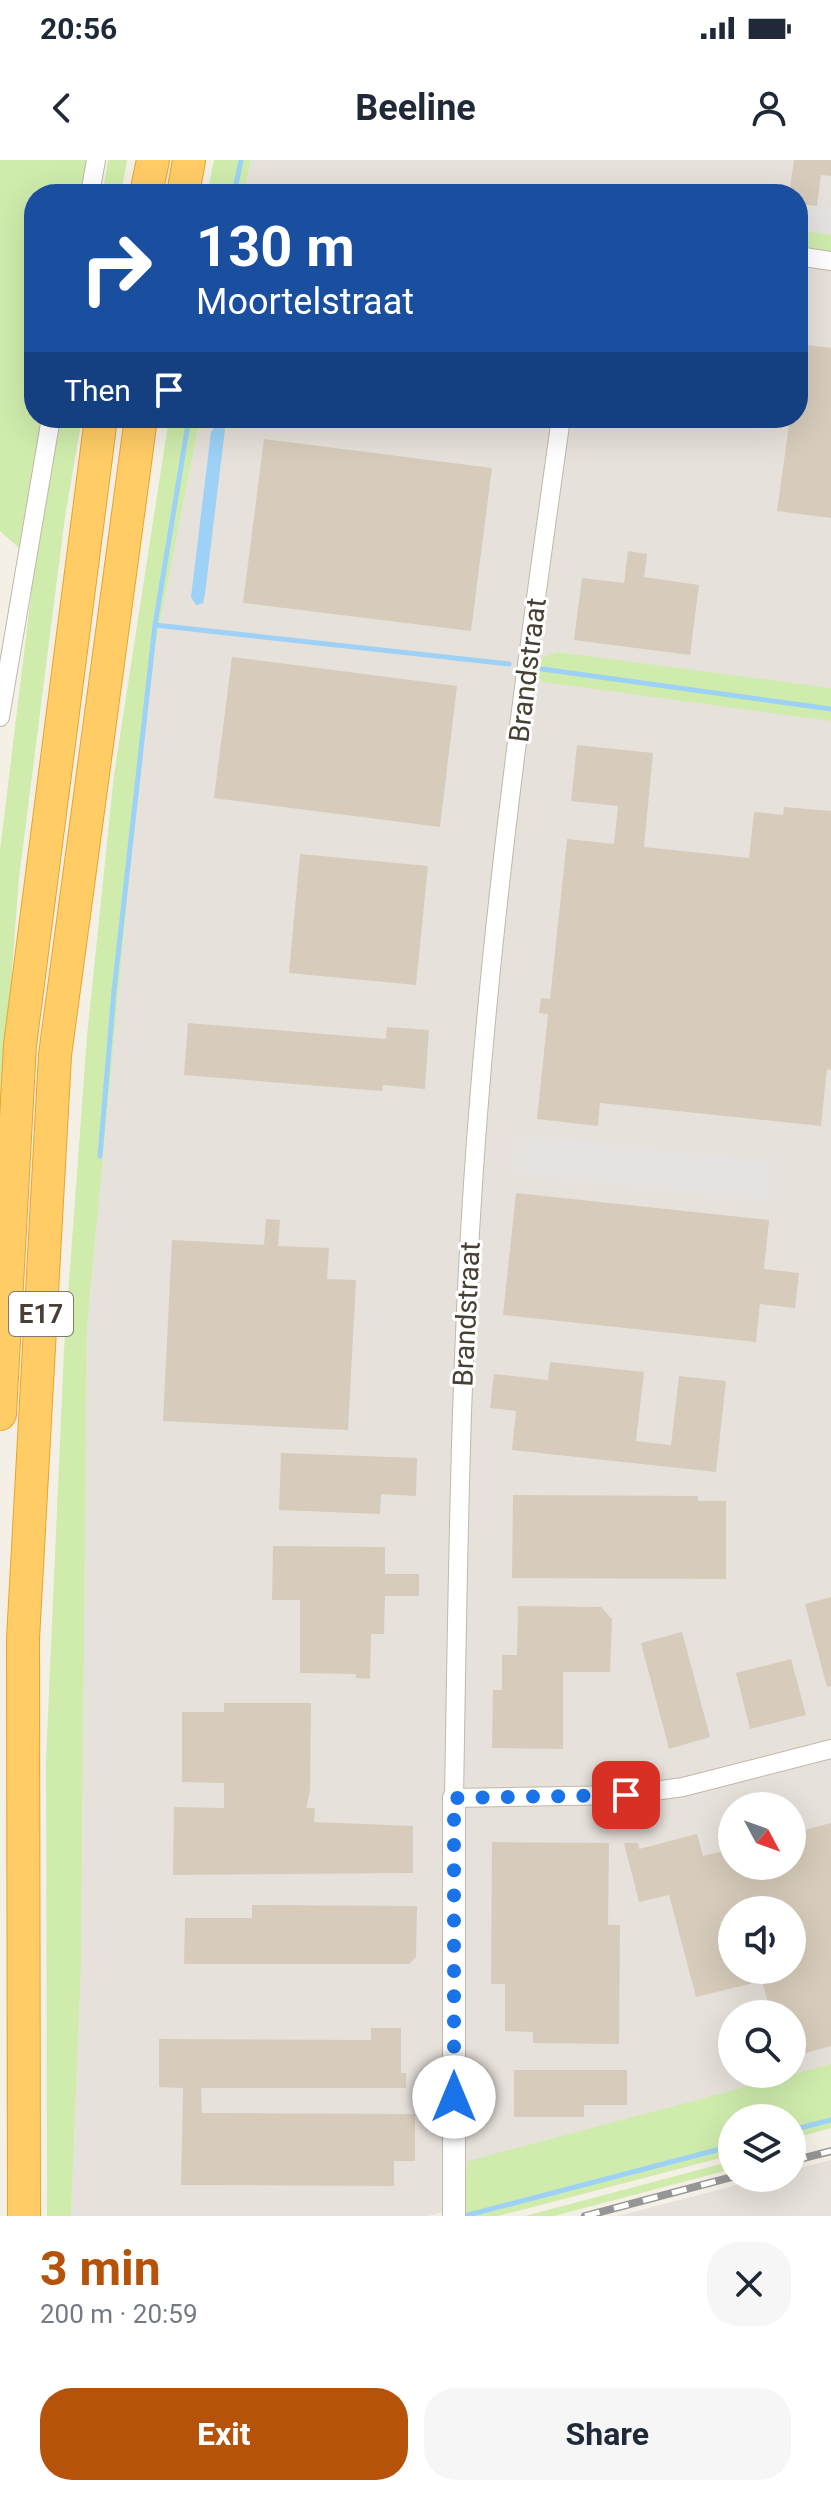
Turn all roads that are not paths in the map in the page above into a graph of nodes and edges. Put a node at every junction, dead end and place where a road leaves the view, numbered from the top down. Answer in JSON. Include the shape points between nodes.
{"nodes":[{"id":1,"x":96,"y":160,"type":"edge"},
{"id":2,"x":153,"y":160,"type":"edge"},
{"id":3,"x":189,"y":160,"type":"edge"},
{"id":4,"x":92,"y":184,"type":"edge"},
{"id":5,"x":148,"y":184,"type":"edge"},
{"id":6,"x":185,"y":184,"type":"edge"},
{"id":7,"x":808,"y":258,"type":"edge"},
{"id":8,"x":831,"y":261,"type":"edge"},
{"id":9,"x":49,"y":428,"type":"edge"},
{"id":10,"x":100,"y":428,"type":"edge"},
{"id":11,"x":140,"y":428,"type":"edge"},
{"id":12,"x":560,"y":428,"type":"edge"},
{"id":13,"x":0,"y":717,"type":"edge"},
{"id":14,"x":0,"y":1414,"type":"edge"},
{"id":15,"x":831,"y":1749,"type":"edge"},
{"id":16,"x":454,"y":1798,"type":"junction"},
{"id":17,"x":24,"y":2216,"type":"edge"},
{"id":18,"x":454,"y":2216,"type":"edge"}],
"edges":[{"from":1,"to":4,"type":"street"},
{"from":2,"to":5,"type":"highway"},
{"from":3,"to":6,"type":"highway"},
{"from":7,"to":8,"type":"street"},
{"from":9,"to":13,"type":"street"},
{"from":10,"to":14,"type":"highway","number":"E17","via":[[20,1045]]},
{"from":11,"to":17,"type":"highway","number":"E17","via":[[55,1055],[23,1639]]},
{"from":12,"to":16,"type":"street","name":"Brandstraat","via":[[522,703],[479,1103],[458,1470]]},
{"from":15,"to":16,"type":"street","via":[[683,1787],[626,1795]]},
{"from":16,"to":18,"type":"street","name":"Brandstraat"}]}
